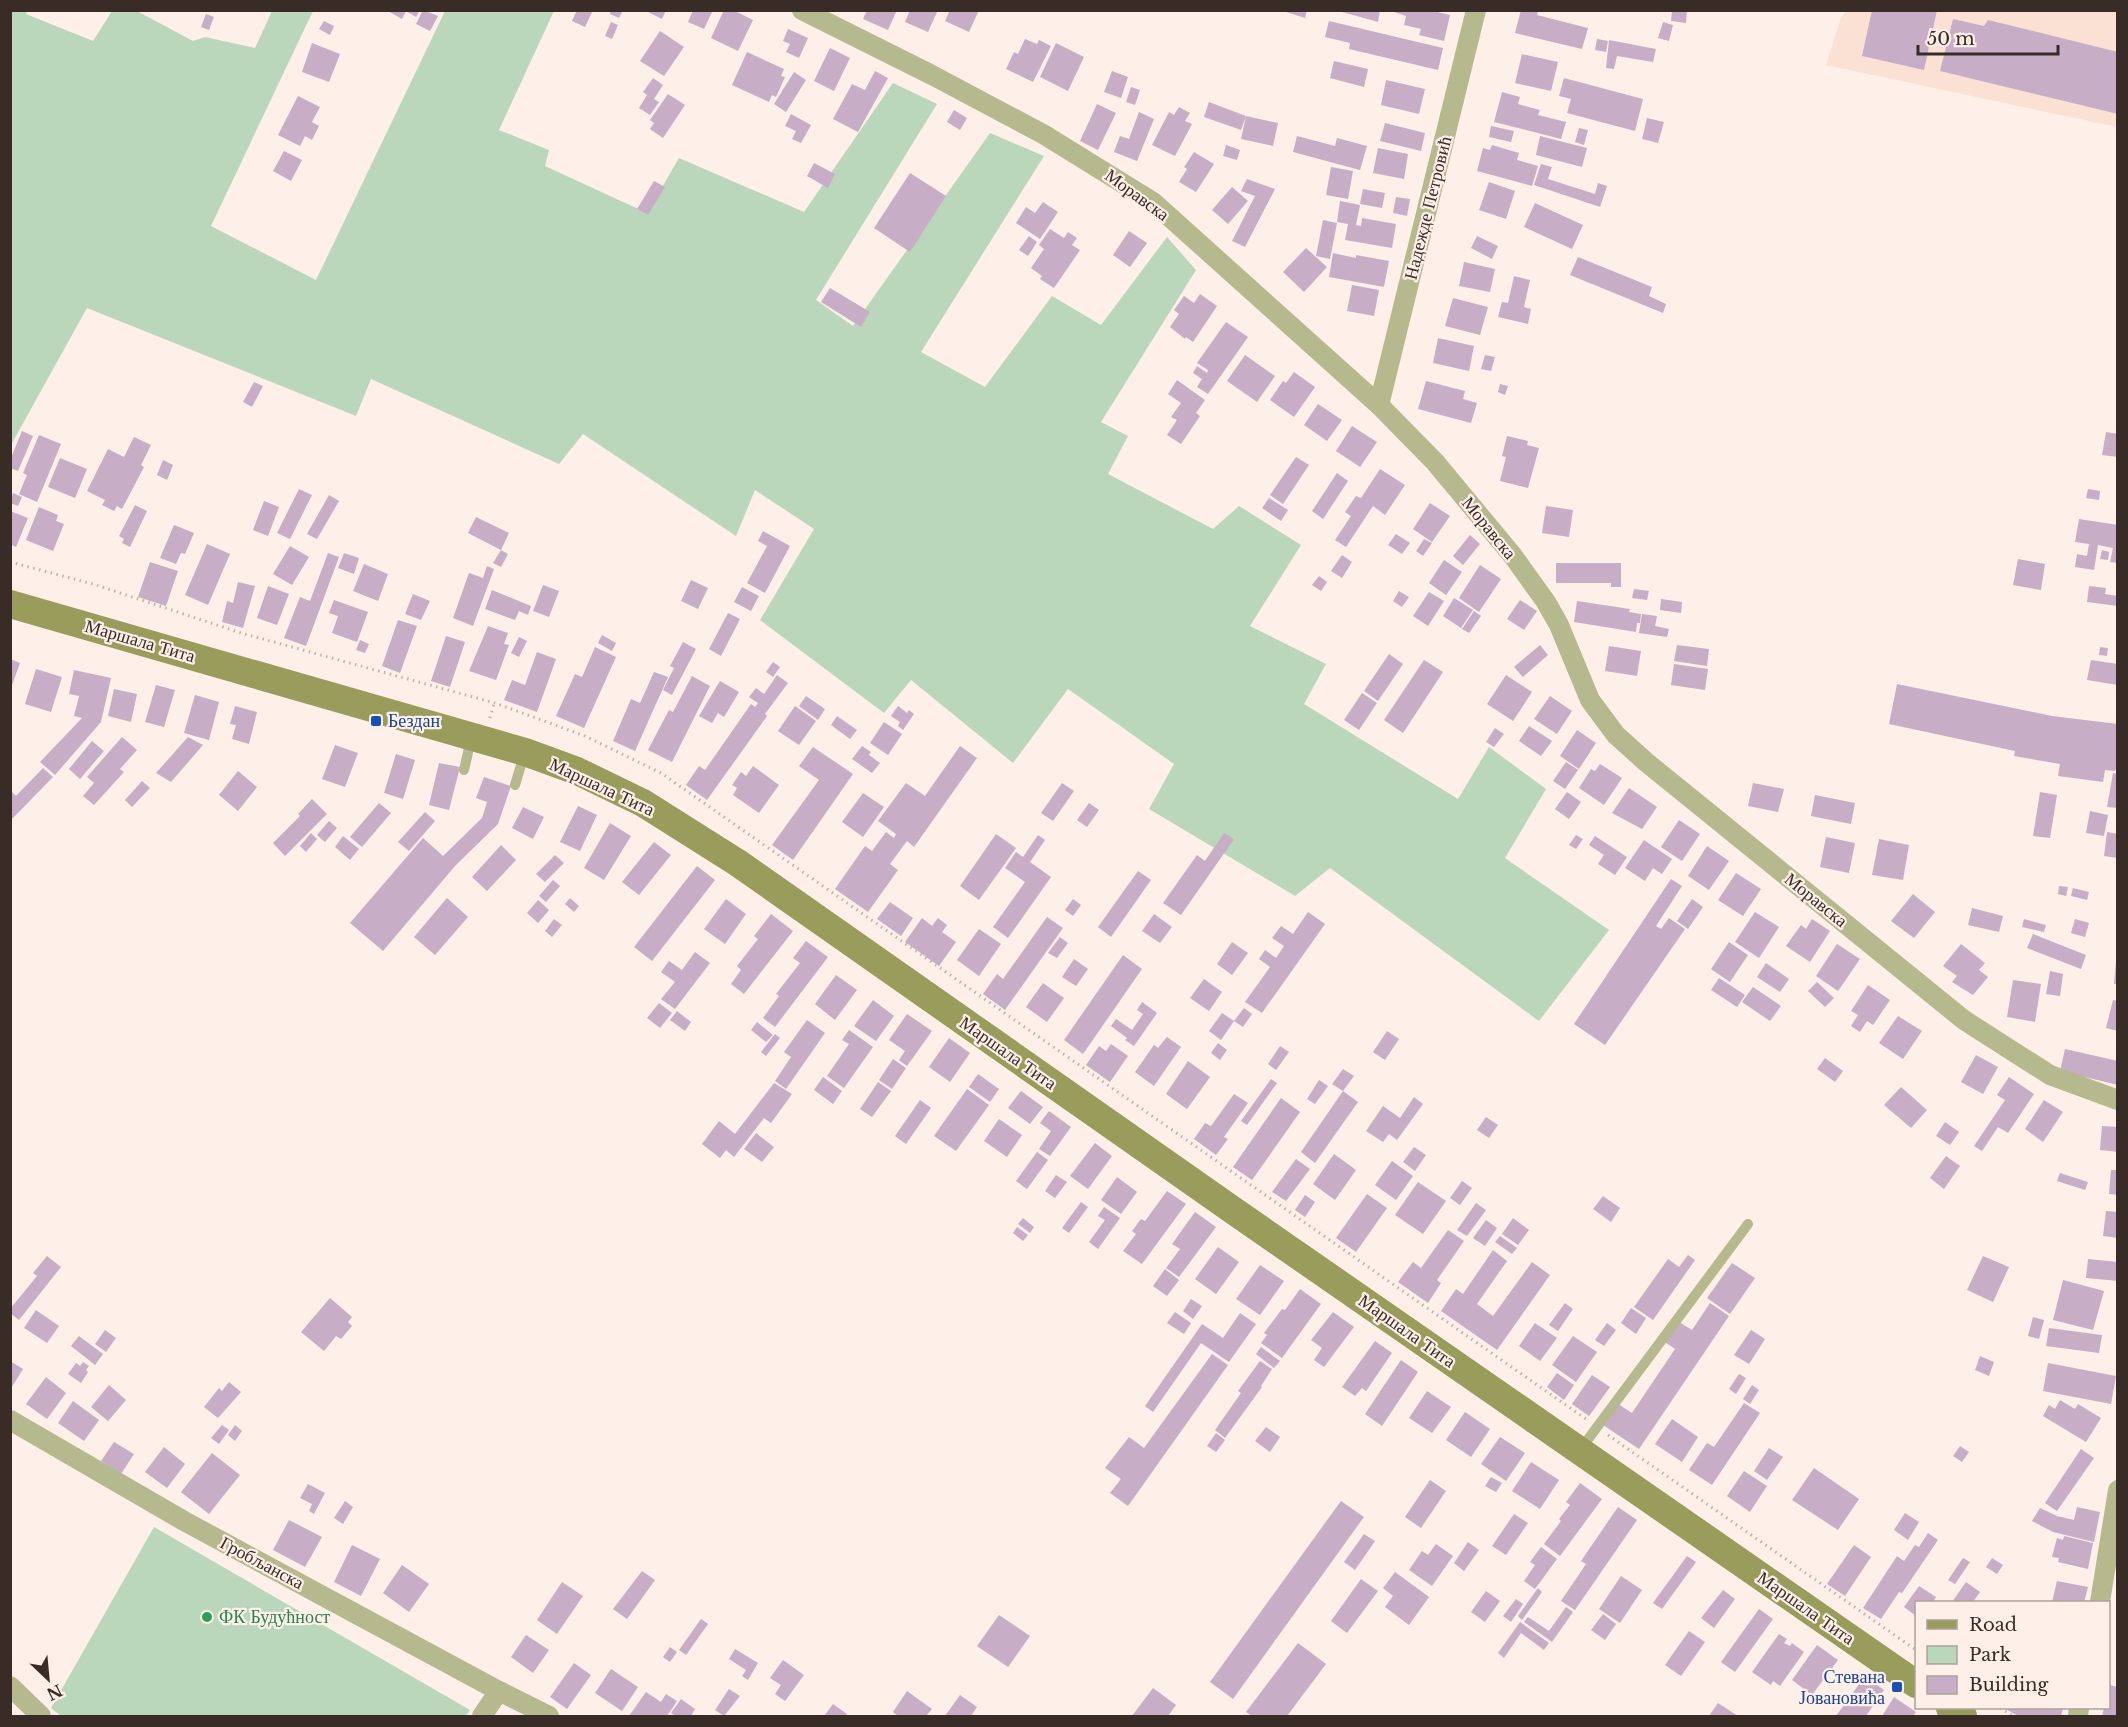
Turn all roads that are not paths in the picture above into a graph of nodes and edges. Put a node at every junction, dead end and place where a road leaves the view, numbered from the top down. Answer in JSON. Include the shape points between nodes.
{"nodes":[{"id":1,"x":802,"y":10,"type":"edge"},
{"id":2,"x":1476,"y":10,"type":"edge"},
{"id":3,"x":1379,"y":405,"type":"junction"},
{"id":4,"x":10,"y":604,"type":"edge"},
{"id":5,"x":471,"y":736,"type":"junction"},
{"id":6,"x":525,"y":752,"type":"junction"},
{"id":7,"x":464,"y":770,"type":"dead end"},
{"id":8,"x":515,"y":785,"type":"dead end"},
{"id":9,"x":2118,"y":1100,"type":"edge"},
{"id":10,"x":1748,"y":1224,"type":"dead end"},
{"id":11,"x":10,"y":1420,"type":"edge"},
{"id":12,"x":1580,"y":1450,"type":"junction"},
{"id":13,"x":2118,"y":1490,"type":"edge"},
{"id":14,"x":2100,"y":1601,"type":"edge"},
{"id":15,"x":1915,"y":1683,"type":"edge"},
{"id":16,"x":10,"y":1686,"type":"edge"},
{"id":17,"x":499,"y":1691,"type":"junction"},
{"id":18,"x":41,"y":1716,"type":"edge"},
{"id":19,"x":482,"y":1716,"type":"edge"},
{"id":20,"x":549,"y":1716,"type":"edge"}],
"edges":[{"from":1,"to":3,"type":"street","name":"Моравска","via":[[1043,134],[1153,202]]},
{"from":2,"to":3,"type":"street","name":"Надежде Петровић"},
{"from":3,"to":9,"type":"street","name":"Моравска","via":[[1435,462],[1546,602],[1590,700],[1616,735],[1964,1020],[2050,1075]]},
{"from":4,"to":5,"type":"main road","name":"Маршала Тита"},
{"from":5,"to":6,"type":"main road","name":"Маршала Тита"},
{"from":5,"to":7,"type":"lane"},
{"from":6,"to":8,"type":"lane"},
{"from":6,"to":12,"type":"main road","name":"Маршала Тита","via":[[635,799],[738,863]]},
{"from":10,"to":12,"type":"lane"},
{"from":11,"to":17,"type":"street","name":"Гробљанска","via":[[184,1521]]},
{"from":12,"to":15,"type":"main road","name":"Маршала Тита"},
{"from":13,"to":14,"type":"street"},
{"from":16,"to":18,"type":"street"},
{"from":17,"to":19,"type":"street"},
{"from":17,"to":20,"type":"street","name":"Гробљанска"}]}
